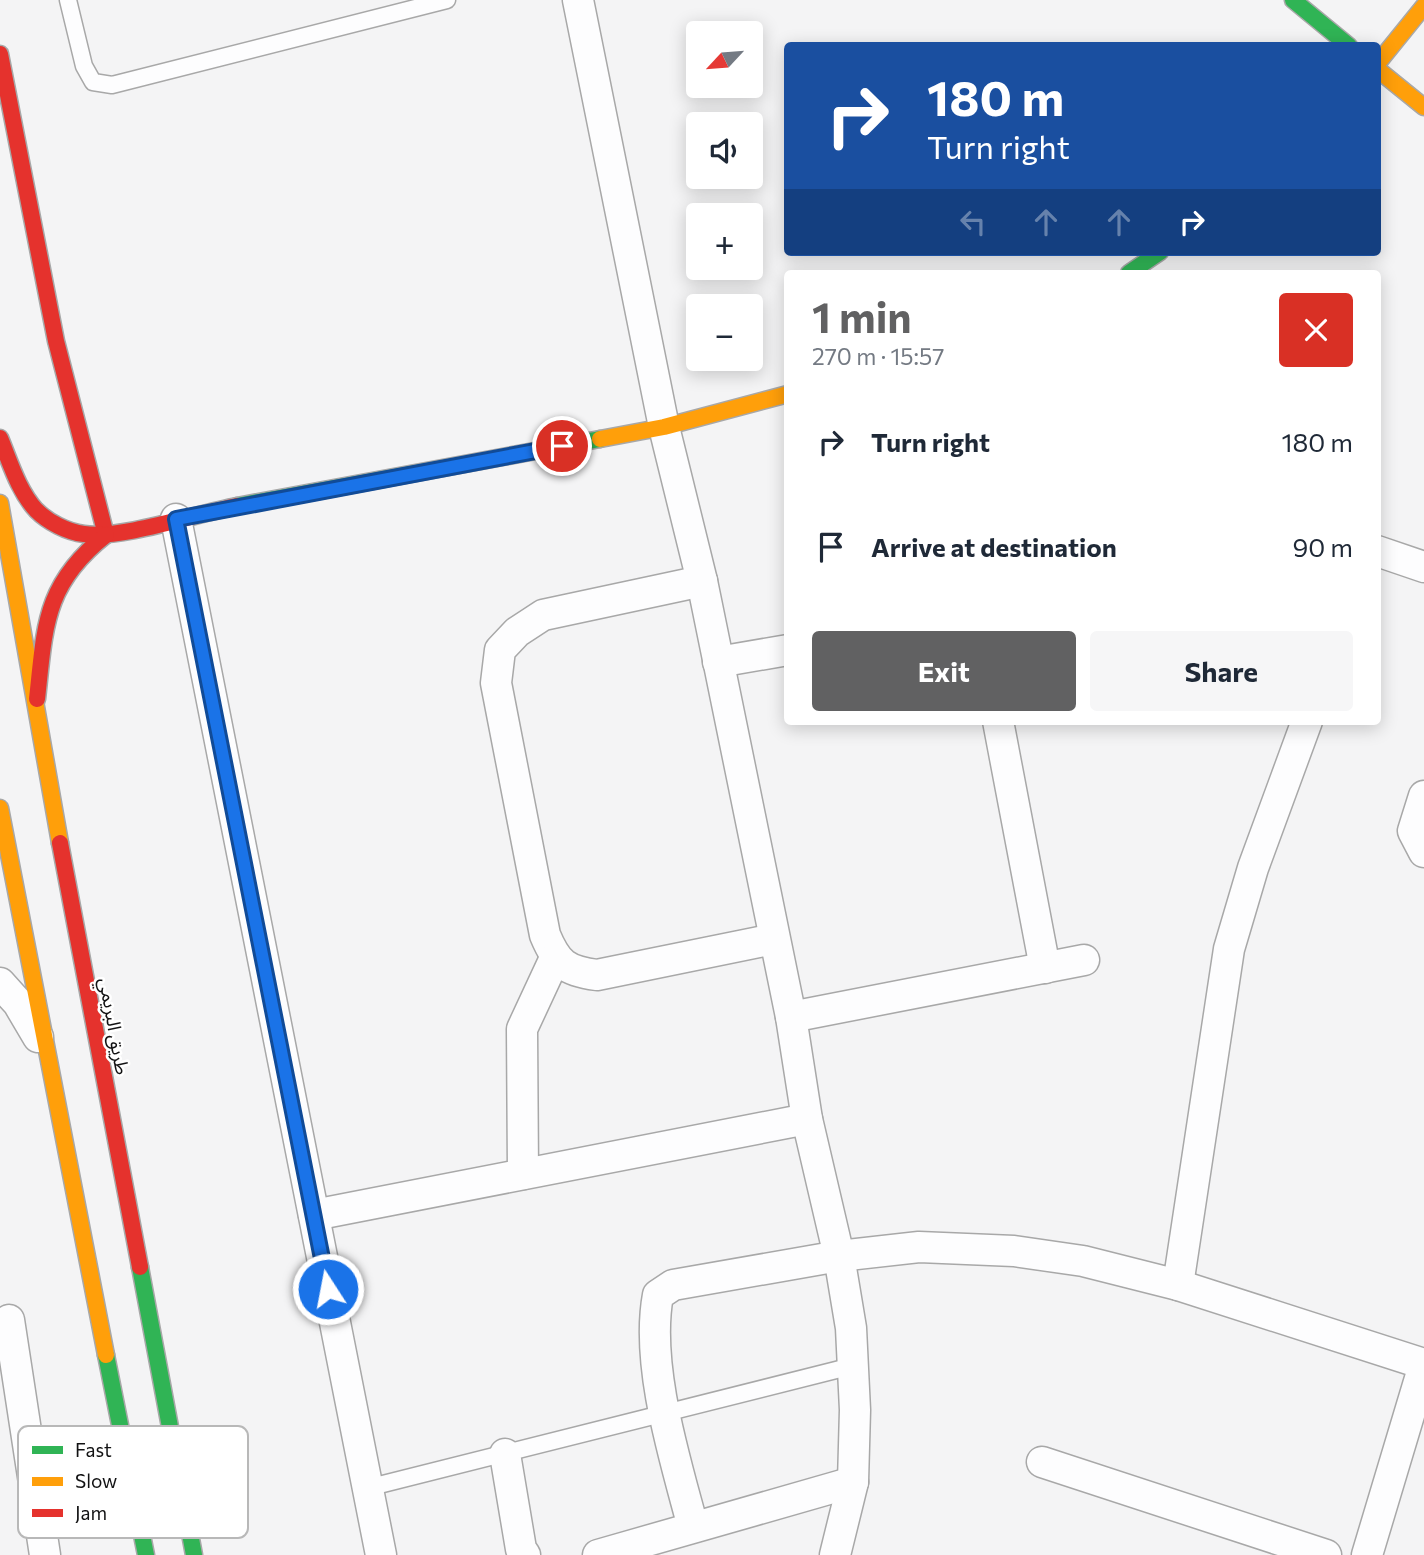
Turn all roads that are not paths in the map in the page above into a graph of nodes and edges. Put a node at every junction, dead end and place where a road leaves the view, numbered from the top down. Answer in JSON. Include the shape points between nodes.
{"nodes":[{"id":1,"x":68,"y":0,"type":"edge"},
{"id":2,"x":447,"y":0,"type":"edge"},
{"id":3,"x":579,"y":0,"type":"edge"},
{"id":4,"x":1293,"y":0,"type":"edge"},
{"id":5,"x":1424,"y":6,"type":"edge"},
{"id":6,"x":1344,"y":42,"type":"edge"},
{"id":7,"x":0,"y":54,"type":"edge"},
{"id":8,"x":1381,"y":61,"type":"edge"},
{"id":9,"x":1381,"y":69,"type":"edge"},
{"id":10,"x":1424,"y":107,"type":"edge"},
{"id":11,"x":1154,"y":256,"type":"edge"},
{"id":12,"x":1133,"y":270,"type":"edge"},
{"id":13,"x":784,"y":395,"type":"edge"},
{"id":14,"x":664,"y":427,"type":"junction"},
{"id":15,"x":0,"y":438,"type":"edge"},
{"id":16,"x":0,"y":503,"type":"edge"},
{"id":17,"x":176,"y":519,"type":"junction"},
{"id":18,"x":106,"y":535,"type":"junction"},
{"id":19,"x":1381,"y":552,"type":"edge"},
{"id":20,"x":1424,"y":567,"type":"edge"},
{"id":21,"x":702,"y":581,"type":"junction"},
{"id":22,"x":784,"y":651,"type":"edge"},
{"id":23,"x":718,"y":662,"type":"junction"},
{"id":24,"x":35,"y":709,"type":"junction"},
{"id":25,"x":999,"y":725,"type":"edge"},
{"id":26,"x":1306,"y":725,"type":"edge"},
{"id":27,"x":1424,"y":796,"type":"edge"},
{"id":28,"x":1,"y":820,"type":"edge"},
{"id":29,"x":1424,"y":852,"type":"edge"},
{"id":30,"x":774,"y":939,"type":"junction"},
{"id":31,"x":555,"y":957,"type":"junction"},
{"id":32,"x":1084,"y":960,"type":"dead end"},
{"id":33,"x":1045,"y":968,"type":"junction"},
{"id":34,"x":0,"y":983,"type":"edge"},
{"id":35,"x":791,"y":1017,"type":"junction"},
{"id":36,"x":45,"y":1048,"type":"junction"},
{"id":37,"x":807,"y":1119,"type":"junction"},
{"id":38,"x":523,"y":1174,"type":"junction"},
{"id":39,"x":313,"y":1215,"type":"junction"},
{"id":40,"x":839,"y":1256,"type":"junction"},
{"id":41,"x":1178,"y":1285,"type":"junction"},
{"id":42,"x":9,"y":1320,"type":"dead end"},
{"id":43,"x":1424,"y":1365,"type":"edge"},
{"id":44,"x":852,"y":1366,"type":"junction"},
{"id":45,"x":664,"y":1414,"type":"junction"},
{"id":46,"x":168,"y":1421,"type":"junction"},
{"id":47,"x":25,"y":1426,"type":"edge"},
{"id":48,"x":120,"y":1426,"type":"edge"},
{"id":49,"x":169,"y":1426,"type":"edge"},
{"id":50,"x":170,"y":1426,"type":"edge"},
{"id":51,"x":505,"y":1454,"type":"junction"},
{"id":52,"x":1042,"y":1462,"type":"dead end"},
{"id":53,"x":853,"y":1482,"type":"junction"},
{"id":54,"x":368,"y":1488,"type":"junction"},
{"id":55,"x":693,"y":1527,"type":"junction"},
{"id":56,"x":206,"y":1538,"type":"edge"},
{"id":57,"x":211,"y":1555,"type":"edge"},
{"id":58,"x":380,"y":1555,"type":"edge"},
{"id":59,"x":525,"y":1555,"type":"edge"},
{"id":60,"x":598,"y":1555,"type":"edge"},
{"id":61,"x":835,"y":1555,"type":"edge"},
{"id":62,"x":1326,"y":1555,"type":"edge"},
{"id":63,"x":1367,"y":1555,"type":"edge"}],
"edges":[{"from":1,"to":2,"type":"lane","via":[[84,66],[93,82],[111,85]]},
{"from":3,"to":14,"type":"street"},
{"from":4,"to":6,"type":"street"},
{"from":5,"to":8,"type":"street"},
{"from":7,"to":18,"type":"street","via":[[56,341]]},
{"from":9,"to":10,"type":"street"},
{"from":11,"to":12,"type":"street"},
{"from":13,"to":14,"type":"street"},
{"from":14,"to":17,"type":"street"},
{"from":14,"to":21,"type":"street"},
{"from":15,"to":18,"type":"street","via":[[22,491],[37,511],[58,526],[81,534]]},
{"from":16,"to":24,"type":"street","name":"طريق البريمي"},
{"from":17,"to":18,"type":"street"},
{"from":17,"to":39,"type":"street"},
{"from":18,"to":24,"type":"street","via":[[67,568],[55,591]]},
{"from":19,"to":20,"type":"street"},
{"from":21,"to":23,"type":"street"},
{"from":21,"to":31,"type":"street","via":[[543,615],[500,650],[496,682],[545,936]]},
{"from":22,"to":23,"type":"street"},
{"from":23,"to":30,"type":"street"},
{"from":24,"to":46,"type":"street","name":"طريق البريمي"},
{"from":25,"to":33,"type":"street"},
{"from":26,"to":41,"type":"street","via":[[1229,949]]},
{"from":27,"to":29,"type":"street","via":[[1413,831]]},
{"from":28,"to":36,"type":"street"},
{"from":30,"to":31,"type":"street","via":[[597,975],[574,972]]},
{"from":30,"to":35,"type":"street"},
{"from":31,"to":38,"type":"street","via":[[522,1029]]},
{"from":32,"to":33,"type":"street"},
{"from":33,"to":35,"type":"street"},
{"from":34,"to":36,"type":"street"},
{"from":35,"to":37,"type":"street"},
{"from":36,"to":48,"type":"street"},
{"from":37,"to":38,"type":"street"},
{"from":37,"to":40,"type":"street"},
{"from":38,"to":39,"type":"street"},
{"from":39,"to":54,"type":"street"},
{"from":40,"to":41,"type":"street","via":[[919,1247],[1014,1251],[1083,1261]]},
{"from":40,"to":44,"type":"street"},
{"from":40,"to":45,"type":"street","via":[[673,1285],[657,1295],[654,1317]]},
{"from":41,"to":43,"type":"street"},
{"from":42,"to":47,"type":"street"},
{"from":43,"to":63,"type":"street"},
{"from":44,"to":45,"type":"lane"},
{"from":44,"to":53,"type":"street"},
{"from":45,"to":51,"type":"lane"},
{"from":45,"to":55,"type":"street"},
{"from":46,"to":49,"type":"street","name":"طريق البريمي"},
{"from":46,"to":50,"type":"street"},
{"from":51,"to":54,"type":"lane"},
{"from":51,"to":59,"type":"street"},
{"from":52,"to":62,"type":"street"},
{"from":53,"to":55,"type":"street"},
{"from":53,"to":61,"type":"street"},
{"from":54,"to":58,"type":"street"},
{"from":55,"to":60,"type":"street"},
{"from":56,"to":57,"type":"street"}]}
